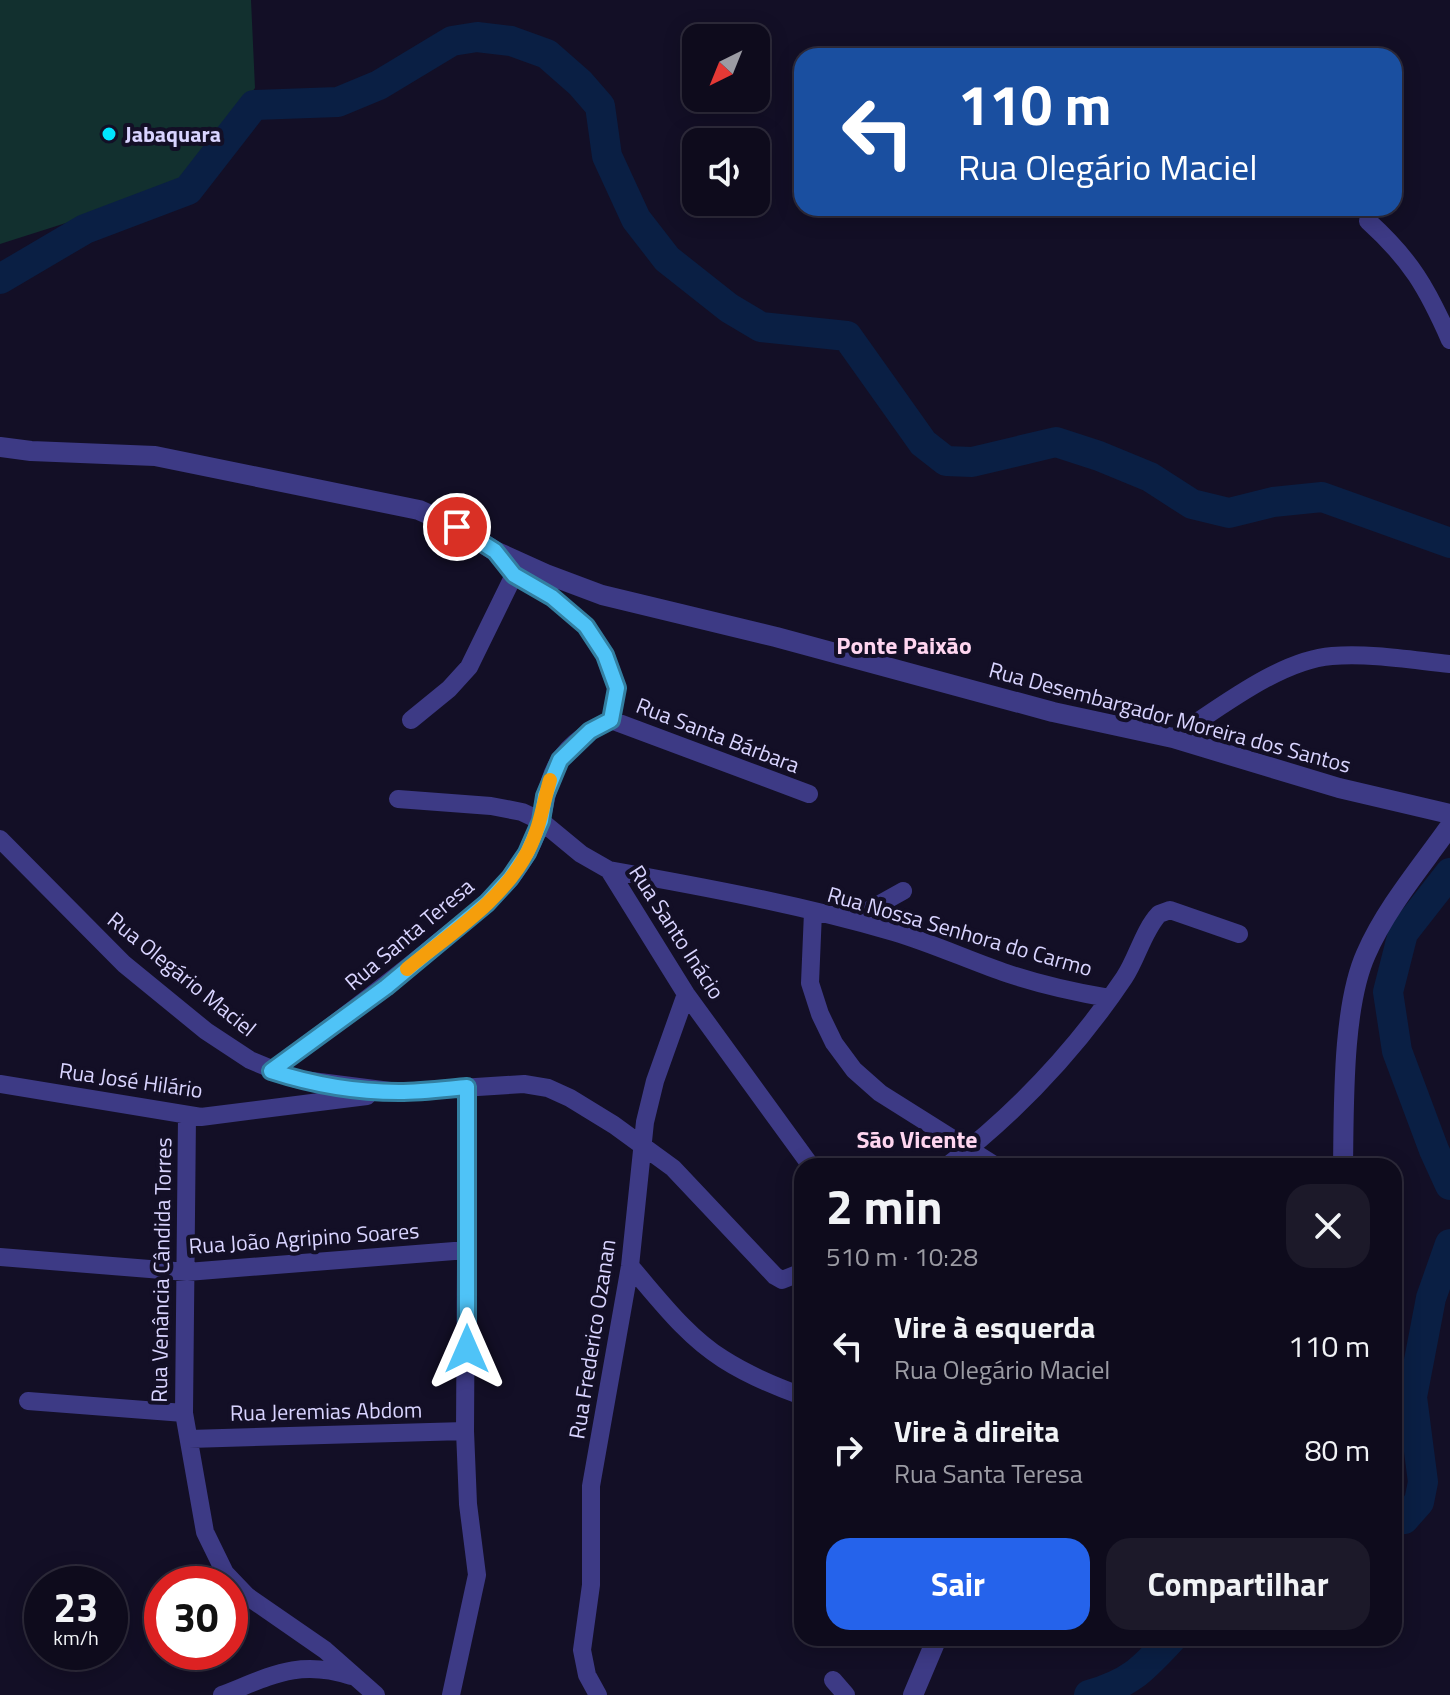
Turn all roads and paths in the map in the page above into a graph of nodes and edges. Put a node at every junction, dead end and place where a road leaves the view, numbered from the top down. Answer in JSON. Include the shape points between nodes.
{"nodes":[{"id":1,"x":1368,"y":221,"type":"dead end"},
{"id":2,"x":1450,"y":340,"type":"edge"},
{"id":3,"x":0,"y":447,"type":"edge"},
{"id":4,"x":495,"y":551,"type":"junction"},
{"id":5,"x":514,"y":575,"type":"junction"},
{"id":6,"x":1450,"y":664,"type":"edge"},
{"id":7,"x":411,"y":720,"type":"dead end"},
{"id":8,"x":611,"y":720,"type":"junction"},
{"id":9,"x":1173,"y":738,"type":"junction"},
{"id":10,"x":809,"y":794,"type":"dead end"},
{"id":11,"x":398,"y":799,"type":"dead end"},
{"id":12,"x":1450,"y":814,"type":"edge"},
{"id":13,"x":541,"y":821,"type":"junction"},
{"id":14,"x":1450,"y":826,"type":"edge"},
{"id":15,"x":0,"y":839,"type":"edge"},
{"id":16,"x":609,"y":870,"type":"junction"},
{"id":17,"x":903,"y":891,"type":"dead end"},
{"id":18,"x":813,"y":912,"type":"junction"},
{"id":19,"x":851,"y":920,"type":"junction"},
{"id":20,"x":1239,"y":934,"type":"dead end"},
{"id":21,"x":686,"y":994,"type":"junction"},
{"id":22,"x":1109,"y":998,"type":"junction"},
{"id":23,"x":271,"y":1071,"type":"junction"},
{"id":24,"x":0,"y":1084,"type":"edge"},
{"id":25,"x":467,"y":1087,"type":"junction"},
{"id":26,"x":398,"y":1092,"type":"junction"},
{"id":27,"x":187,"y":1116,"type":"junction"},
{"id":28,"x":641,"y":1143,"type":"junction"},
{"id":29,"x":969,"y":1149,"type":"junction"},
{"id":30,"x":805,"y":1158,"type":"edge"},
{"id":31,"x":957,"y":1158,"type":"edge"},
{"id":32,"x":983,"y":1158,"type":"edge"},
{"id":33,"x":1343,"y":1158,"type":"edge"},
{"id":34,"x":467,"y":1250,"type":"junction"},
{"id":35,"x":0,"y":1257,"type":"edge"},
{"id":36,"x":630,"y":1266,"type":"junction"},
{"id":37,"x":187,"y":1272,"type":"junction"},
{"id":38,"x":794,"y":1275,"type":"edge"},
{"id":39,"x":794,"y":1393,"type":"edge"},
{"id":40,"x":28,"y":1401,"type":"dead end"},
{"id":41,"x":184,"y":1413,"type":"junction"},
{"id":42,"x":465,"y":1431,"type":"junction"},
{"id":43,"x":189,"y":1439,"type":"junction"},
{"id":44,"x":934,"y":1646,"type":"edge"},
{"id":45,"x":362,"y":1680,"type":"junction"},
{"id":46,"x":833,"y":1680,"type":"dead end"},
{"id":47,"x":222,"y":1695,"type":"edge"},
{"id":48,"x":376,"y":1695,"type":"edge"},
{"id":49,"x":451,"y":1695,"type":"edge"},
{"id":50,"x":598,"y":1695,"type":"edge"},
{"id":51,"x":846,"y":1695,"type":"edge"},
{"id":52,"x":913,"y":1695,"type":"edge"}],
"edges":[{"from":1,"to":2,"type":"street","via":[[1413,268]]},
{"from":3,"to":4,"type":"street","name":"Rua Desembargador Moreira dos Santos","via":[[155,456],[377,500],[419,510]]},
{"from":4,"to":5,"type":"street"},
{"from":4,"to":9,"type":"street","name":"Rua Desembargador Moreira dos Santos","via":[[602,595]]},
{"from":5,"to":7,"type":"street","via":[[469,667]]},
{"from":5,"to":8,"type":"street","via":[[552,597],[586,626],[605,655],[617,688]]},
{"from":6,"to":9,"type":"street","via":[[1332,656],[1293,666]]},
{"from":8,"to":10,"type":"street","name":"Rua Santa Bárbara"},
{"from":8,"to":13,"type":"street","name":"Rua Santa Teresa","via":[[590,731],[560,760]]},
{"from":9,"to":12,"type":"street","name":"Rua Desembargador Moreira dos Santos","via":[[1339,788]]},
{"from":11,"to":13,"type":"street","name":"Rua Santo Inácio","via":[[491,806]]},
{"from":13,"to":16,"type":"street","name":"Rua Santo Inácio"},
{"from":13,"to":23,"type":"street","name":"Rua Santa Teresa","via":[[527,853],[487,903],[386,987]]},
{"from":14,"to":33,"type":"street","via":[[1387,916],[1354,988]]},
{"from":15,"to":23,"type":"street","name":"Rua Olegário Maciel","via":[[124,964],[206,1031]]},
{"from":16,"to":18,"type":"street","name":"Rua Nossa Senhora do Carmo"},
{"from":16,"to":21,"type":"street","name":"Rua Santo Inácio"},
{"from":17,"to":19,"type":"street"},
{"from":18,"to":19,"type":"street","name":"Rua Nossa Senhora do Carmo"},
{"from":18,"to":29,"type":"street","via":[[810,983],[834,1043],[880,1093]]},
{"from":19,"to":22,"type":"street","name":"Rua Nossa Senhora do Carmo","via":[[1007,973]]},
{"from":20,"to":22,"type":"street","via":[[1170,910],[1159,914]]},
{"from":21,"to":28,"type":"street","name":"Rua Frederico Ozanan","via":[[655,1081]]},
{"from":21,"to":30,"type":"street","name":"Rua Santo Inácio"},
{"from":22,"to":29,"type":"street","via":[[1030,1095]]},
{"from":23,"to":26,"type":"street","name":"Rua Olegário Maciel"},
{"from":24,"to":27,"type":"street","name":"Rua José Hilário"},
{"from":25,"to":26,"type":"street","name":"Rua Olegário Maciel"},
{"from":25,"to":28,"type":"street","name":"Rua Olegário Maciel","via":[[548,1088]]},
{"from":25,"to":34,"type":"street"},
{"from":26,"to":27,"type":"street","name":"Rua José Hilário"},
{"from":27,"to":37,"type":"street","name":"Rua Venância Cândida Torres"},
{"from":28,"to":36,"type":"street","name":"Rua Frederico Ozanan"},
{"from":28,"to":38,"type":"street","name":"Rua Olegário Maciel","via":[[673,1168],[775,1276],[782,1280]]},
{"from":29,"to":31,"type":"street"},
{"from":29,"to":32,"type":"street"},
{"from":34,"to":37,"type":"street","name":"Rua João Agripino Soares"},
{"from":34,"to":42,"type":"street"},
{"from":35,"to":37,"type":"street","name":"Rua João Agripino Soares"},
{"from":36,"to":39,"type":"street","via":[[690,1334],[721,1358]]},
{"from":36,"to":50,"type":"street","name":"Rua Frederico Ozanan","via":[[590,1497],[591,1585],[582,1650]]},
{"from":37,"to":41,"type":"street","name":"Rua Venância Cândida Torres"},
{"from":40,"to":41,"type":"street","name":"Rua Venância Cândida Torres"},
{"from":41,"to":43,"type":"street"},
{"from":42,"to":43,"type":"street","name":"Rua Jeremias Abdom"},
{"from":42,"to":49,"type":"street","via":[[477,1575]]},
{"from":43,"to":45,"type":"street","via":[[205,1532],[225,1573],[247,1596]]},
{"from":44,"to":52,"type":"street"},
{"from":45,"to":47,"type":"street","via":[[325,1668],[303,1668]]},
{"from":45,"to":48,"type":"street"},
{"from":46,"to":51,"type":"street"}]}
